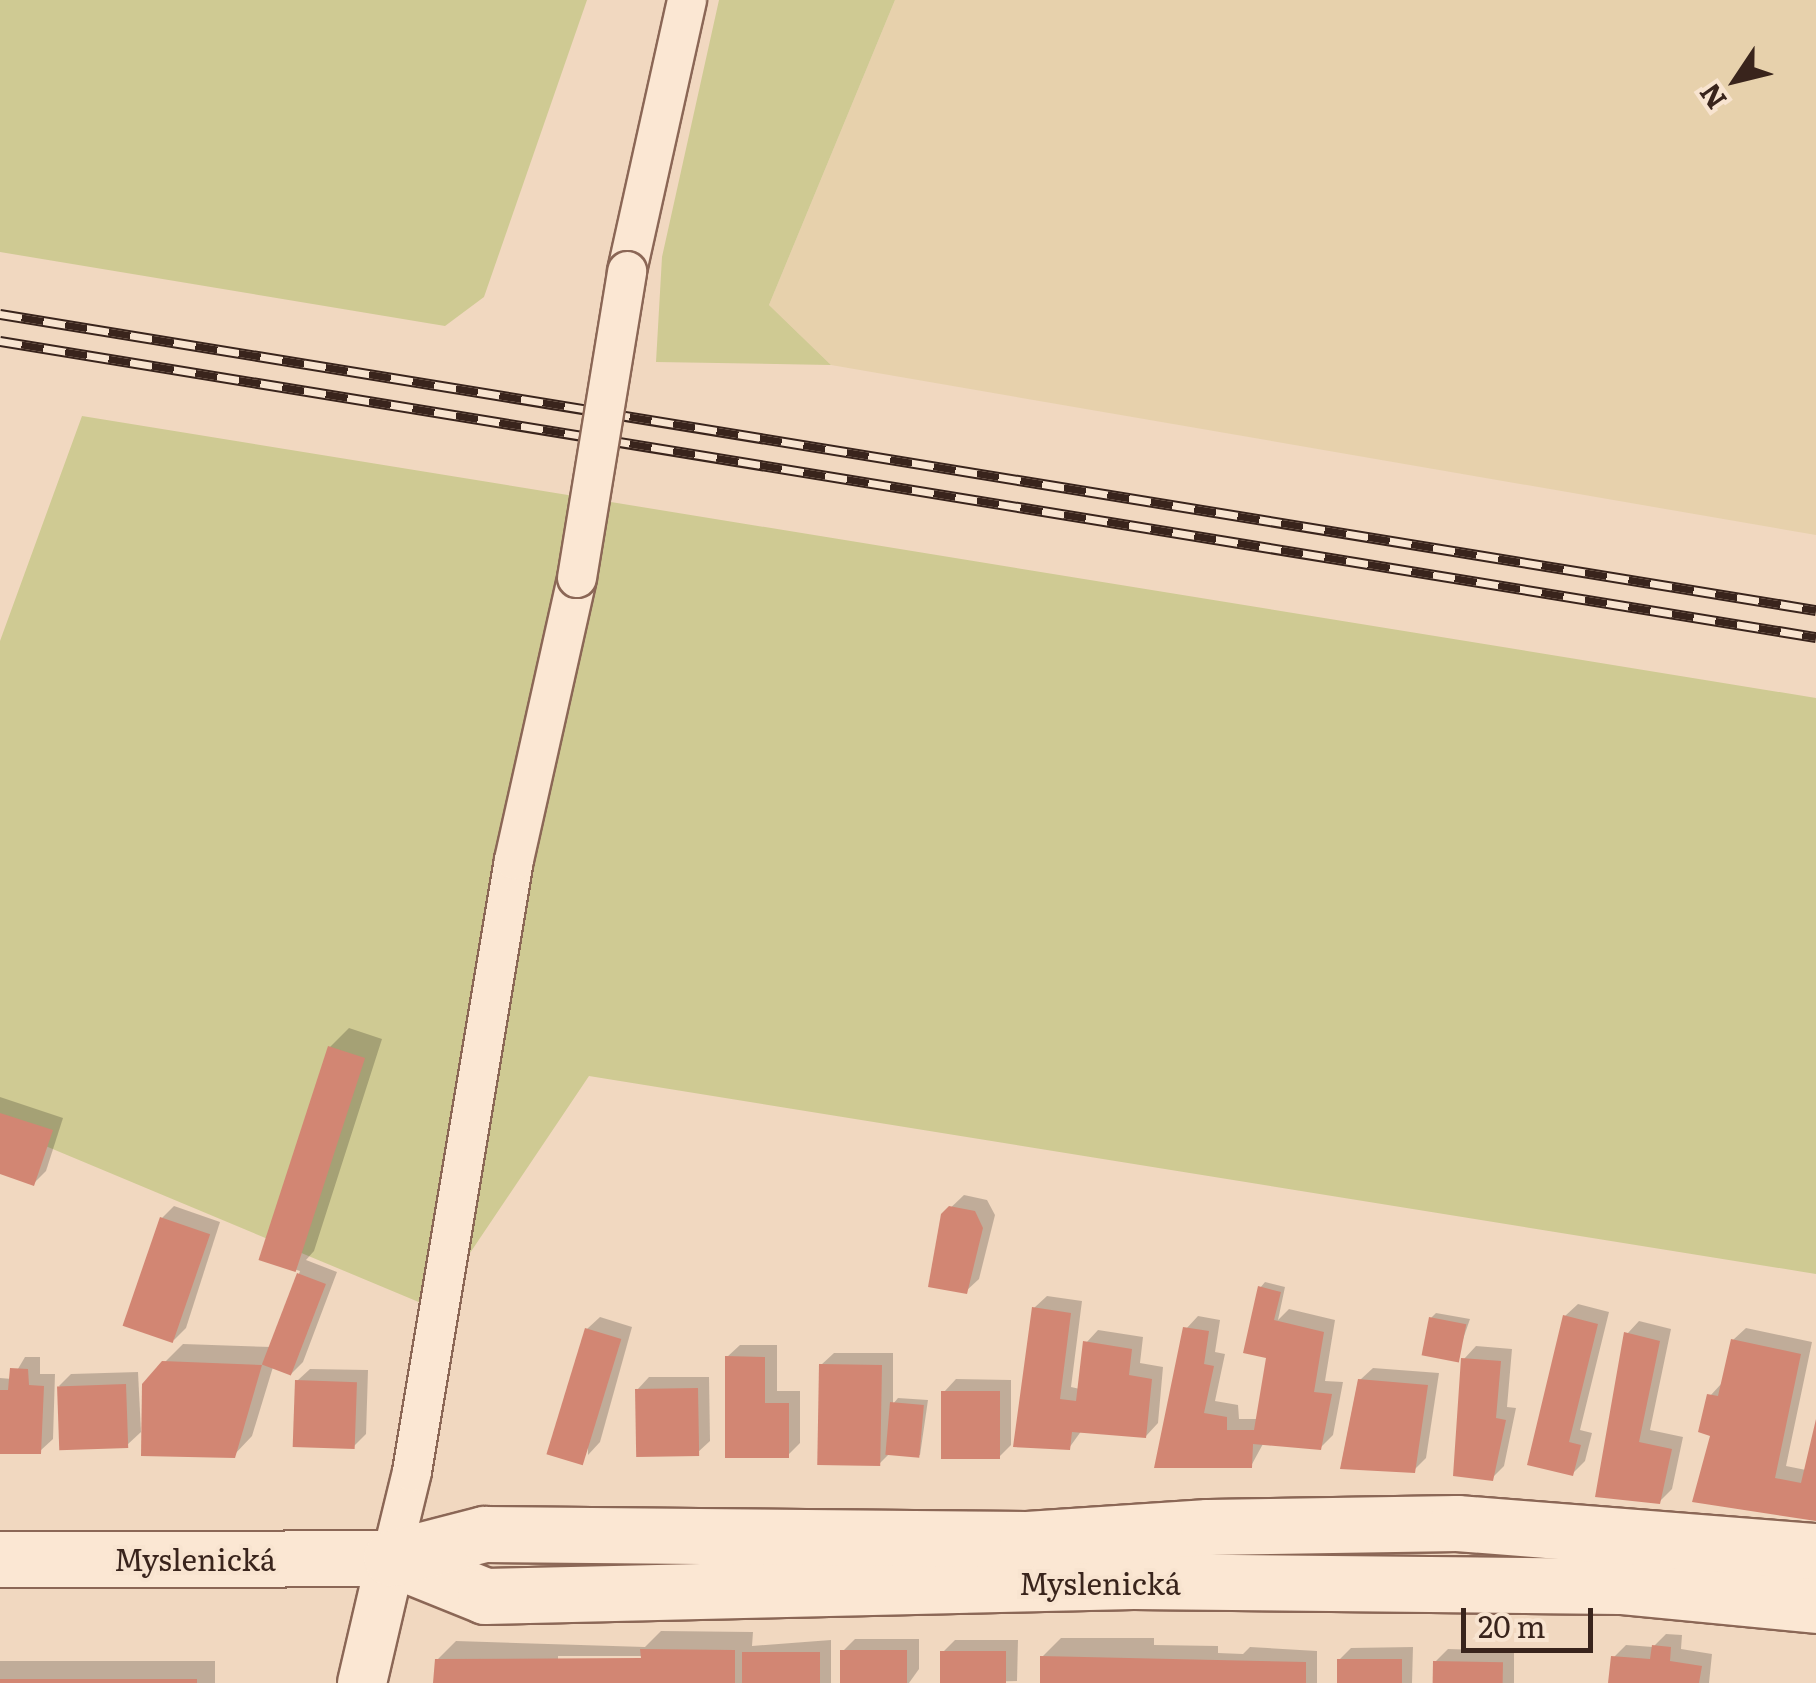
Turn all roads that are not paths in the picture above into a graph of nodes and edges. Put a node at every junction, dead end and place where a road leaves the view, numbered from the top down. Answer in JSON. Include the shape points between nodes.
{"nodes":[{"id":1,"x":687,"y":0,"type":"edge"},
{"id":2,"x":1816,"y":1551,"type":"edge"},
{"id":3,"x":390,"y":1558,"type":"junction"},
{"id":4,"x":0,"y":1559,"type":"edge"},
{"id":5,"x":1816,"y":1605,"type":"edge"},
{"id":6,"x":362,"y":1683,"type":"edge"}],
"edges":[{"from":1,"to":3,"type":"street","bridge":true,"via":[[627,271],[576,578],[514,860],[412,1472]]},
{"from":2,"to":3,"type":"main road","name":"Myslenická","via":[[1457,1523],[1208,1527],[1027,1539],[484,1534]]},
{"from":3,"to":4,"type":"main road","name":"Myslenická"},
{"from":3,"to":5,"type":"main road","name":"Myslenická","via":[[485,1596],[1152,1582],[1620,1586]]},
{"from":3,"to":6,"type":"street"}]}
